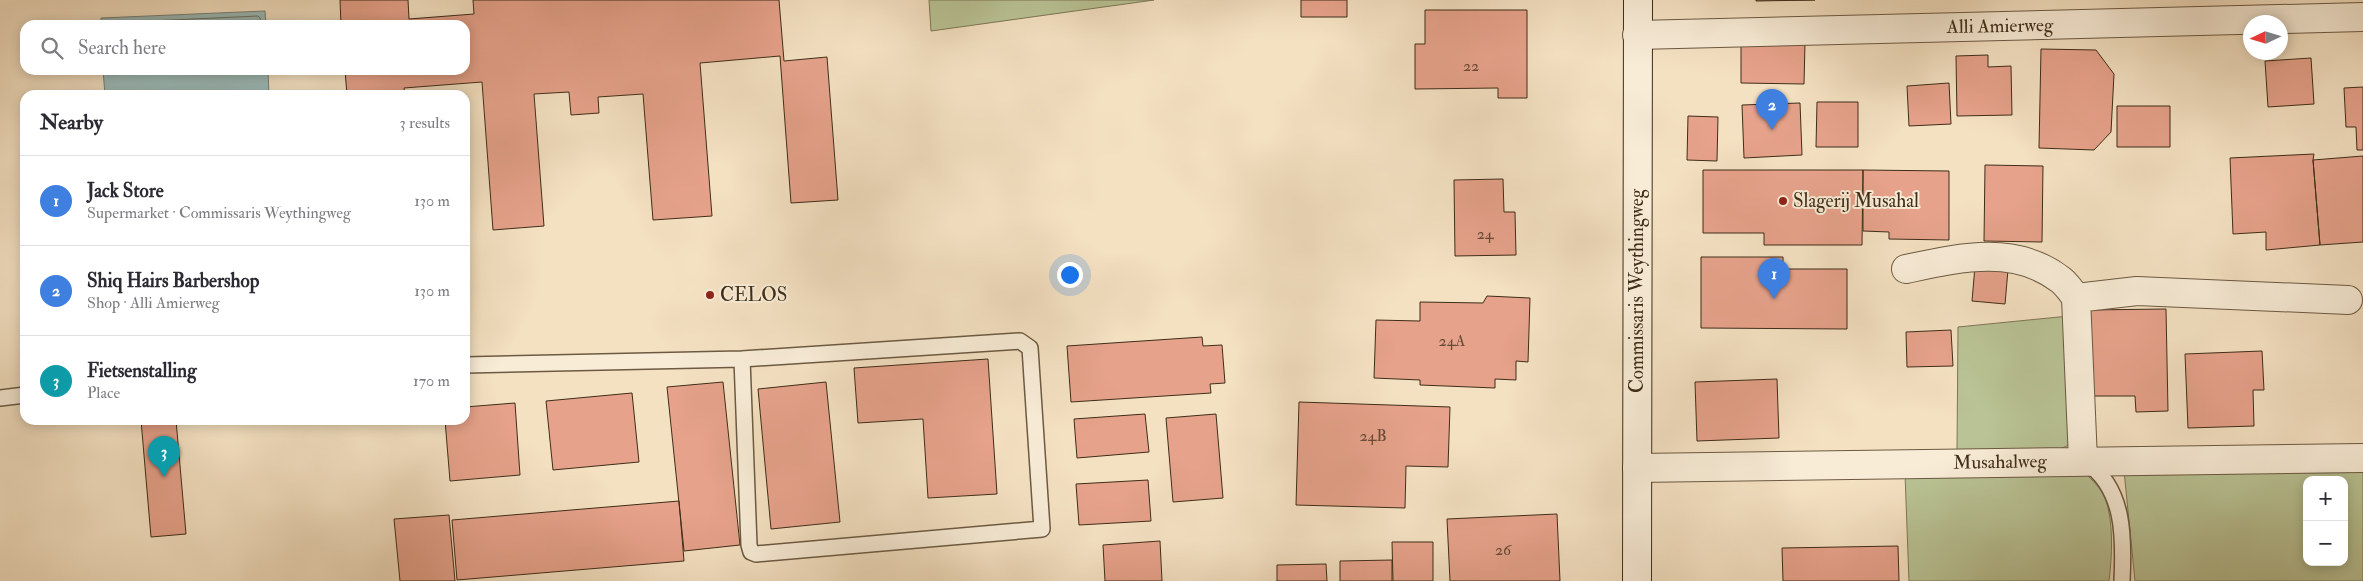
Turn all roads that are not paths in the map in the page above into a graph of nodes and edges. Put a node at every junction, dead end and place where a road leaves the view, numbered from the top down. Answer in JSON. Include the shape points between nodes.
{"nodes":[{"id":1,"x":1638,"y":0,"type":"edge"},
{"id":2,"x":2363,"y":17,"type":"edge"},
{"id":3,"x":1638,"y":35,"type":"junction"},
{"id":4,"x":1906,"y":269,"type":"dead end"},
{"id":5,"x":2076,"y":298,"type":"junction"},
{"id":6,"x":2348,"y":300,"type":"dead end"},
{"id":7,"x":742,"y":359,"type":"junction"},
{"id":8,"x":470,"y":365,"type":"edge"},
{"id":9,"x":20,"y":396,"type":"edge"},
{"id":10,"x":0,"y":398,"type":"edge"},
{"id":11,"x":2363,"y":458,"type":"edge"},
{"id":12,"x":2083,"y":460,"type":"junction"},
{"id":13,"x":1637,"y":468,"type":"junction"},
{"id":14,"x":1637,"y":581,"type":"edge"},
{"id":15,"x":2122,"y":581,"type":"edge"}],
"edges":[{"from":1,"to":3,"type":"street","name":"Commissaris Weythingweg"},
{"from":2,"to":3,"type":"street","name":"Alli Amierweg"},
{"from":3,"to":13,"type":"street","name":"Commissaris Weythingweg"},
{"from":4,"to":5,"type":"street","via":[[1969,256],[2010,257],[2062,280]]},
{"from":5,"to":6,"type":"street","via":[[2137,291]]},
{"from":5,"to":12,"type":"street"},
{"from":7,"to":7,"type":"lane","via":[[751,552],[775,553],[1042,529],[1030,348],[1026,343]]},
{"from":7,"to":8,"type":"lane"},
{"from":9,"to":10,"type":"lane"},
{"from":11,"to":12,"type":"street","name":"Musahalweg"},
{"from":12,"to":13,"type":"street","name":"Musahalweg"},
{"from":12,"to":15,"type":"lane","via":[[2098,470],[2111,487],[2122,526]]},
{"from":13,"to":14,"type":"street","name":"Commissaris Weythingweg"}]}
